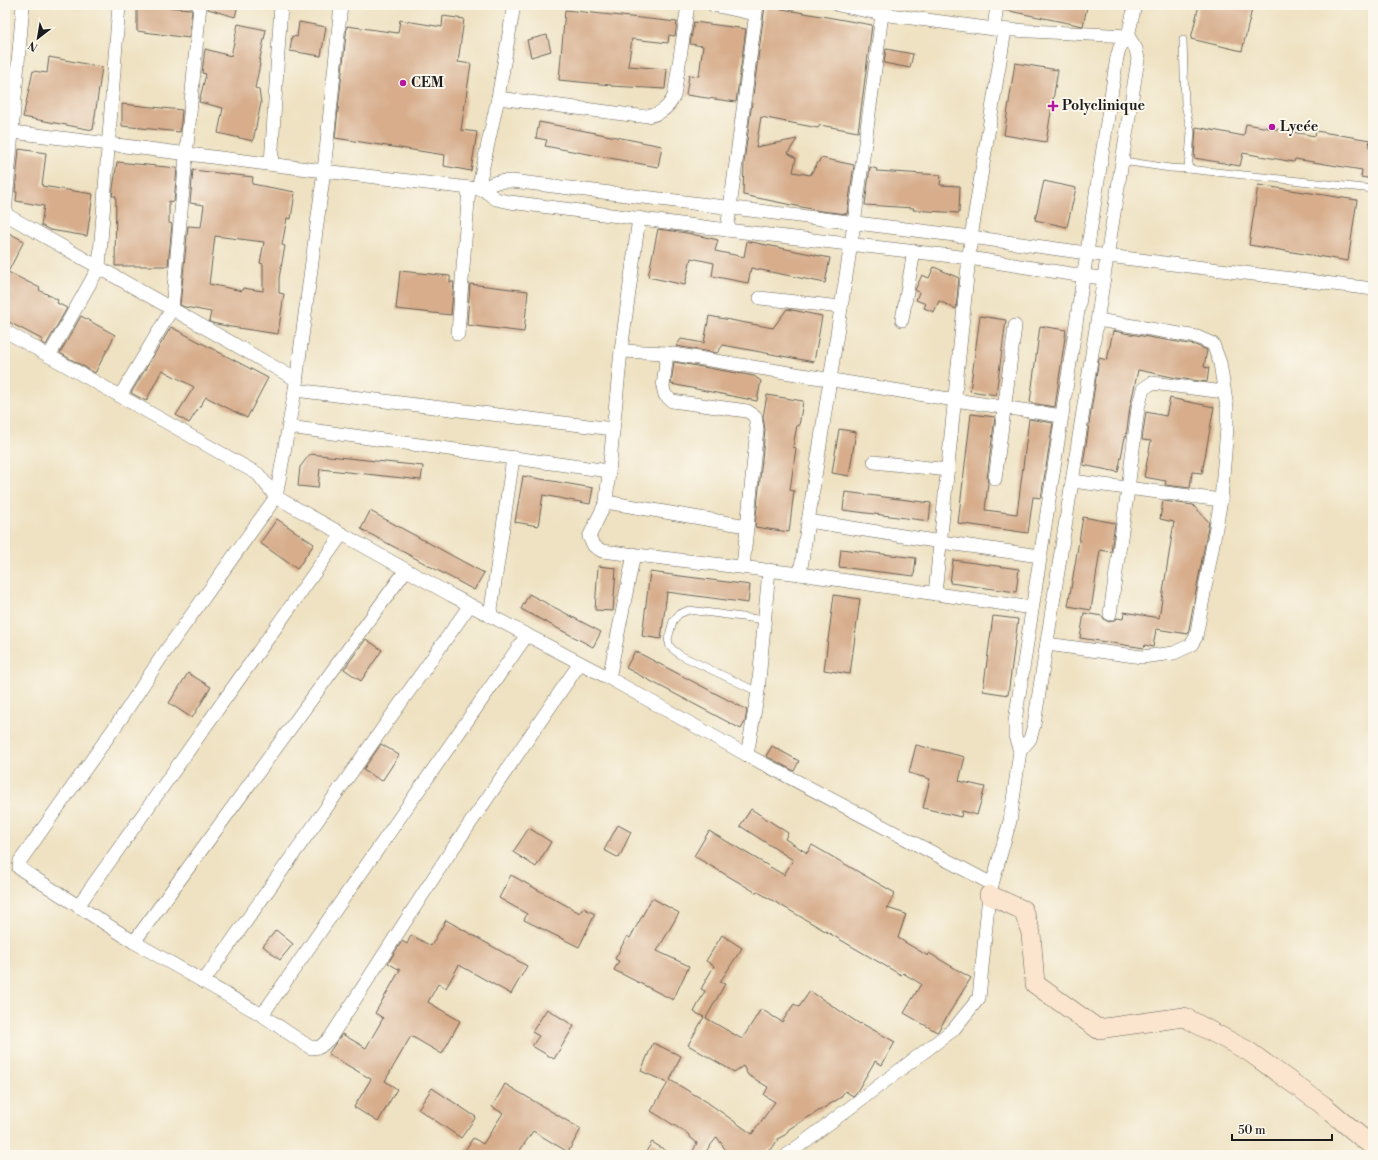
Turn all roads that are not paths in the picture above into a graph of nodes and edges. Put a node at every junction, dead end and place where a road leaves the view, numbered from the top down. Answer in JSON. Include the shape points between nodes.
{"nodes":[{"id":1,"x":23,"y":5,"type":"edge"},
{"id":2,"x":119,"y":5,"type":"edge"},
{"id":3,"x":200,"y":5,"type":"edge"},
{"id":4,"x":281,"y":5,"type":"edge"},
{"id":5,"x":341,"y":5,"type":"edge"},
{"id":6,"x":514,"y":5,"type":"edge"},
{"id":7,"x":688,"y":5,"type":"edge"},
{"id":8,"x":713,"y":5,"type":"edge"},
{"id":9,"x":838,"y":5,"type":"edge"},
{"id":10,"x":997,"y":5,"type":"edge"},
{"id":11,"x":1135,"y":5,"type":"edge"},
{"id":12,"x":882,"y":9,"type":"edge"},
{"id":13,"x":756,"y":10,"type":"edge"},
{"id":14,"x":999,"y":29,"type":"junction"},
{"id":15,"x":1128,"y":36,"type":"junction"},
{"id":16,"x":1183,"y":40,"type":"dead end"},
{"id":17,"x":498,"y":98,"type":"junction"},
{"id":18,"x":9,"y":132,"type":"edge"},
{"id":19,"x":109,"y":144,"type":"junction"},
{"id":20,"x":187,"y":154,"type":"junction"},
{"id":21,"x":1123,"y":161,"type":"junction"},
{"id":22,"x":271,"y":164,"type":"junction"},
{"id":23,"x":1188,"y":168,"type":"junction"},
{"id":24,"x":324,"y":171,"type":"junction"},
{"id":25,"x":477,"y":189,"type":"junction"},
{"id":26,"x":1373,"y":189,"type":"edge"},
{"id":27,"x":730,"y":207,"type":"junction"},
{"id":28,"x":5,"y":213,"type":"edge"},
{"id":29,"x":639,"y":218,"type":"junction"},
{"id":30,"x":854,"y":224,"type":"junction"},
{"id":31,"x":727,"y":230,"type":"junction"},
{"id":32,"x":971,"y":237,"type":"junction"},
{"id":33,"x":850,"y":244,"type":"junction"},
{"id":34,"x":914,"y":252,"type":"junction"},
{"id":35,"x":1087,"y":253,"type":"junction"},
{"id":36,"x":1108,"y":256,"type":"junction"},
{"id":37,"x":969,"y":258,"type":"junction"},
{"id":38,"x":99,"y":267,"type":"junction"},
{"id":39,"x":1084,"y":276,"type":"junction"},
{"id":40,"x":1104,"y":278,"type":"junction"},
{"id":41,"x":1373,"y":289,"type":"edge"},
{"id":42,"x":760,"y":298,"type":"dead end"},
{"id":43,"x":841,"y":307,"type":"junction"},
{"id":44,"x":172,"y":309,"type":"junction"},
{"id":45,"x":902,"y":320,"type":"dead end"},
{"id":46,"x":1098,"y":320,"type":"junction"},
{"id":47,"x":1015,"y":326,"type":"dead end"},
{"id":48,"x":5,"y":331,"type":"edge"},
{"id":49,"x":458,"y":334,"type":"dead end"},
{"id":50,"x":621,"y":351,"type":"junction"},
{"id":51,"x":667,"y":352,"type":"junction"},
{"id":52,"x":49,"y":356,"type":"junction"},
{"id":53,"x":830,"y":379,"type":"junction"},
{"id":54,"x":296,"y":385,"type":"junction"},
{"id":55,"x":1224,"y":392,"type":"junction"},
{"id":56,"x":120,"y":396,"type":"junction"},
{"id":57,"x":955,"y":400,"type":"junction"},
{"id":58,"x":1004,"y":407,"type":"junction"},
{"id":59,"x":1062,"y":416,"type":"junction"},
{"id":60,"x":289,"y":427,"type":"junction"},
{"id":61,"x":613,"y":429,"type":"junction"},
{"id":62,"x":513,"y":458,"type":"junction"},
{"id":63,"x":874,"y":462,"type":"dead end"},
{"id":64,"x":948,"y":470,"type":"junction"},
{"id":65,"x":609,"y":471,"type":"junction"},
{"id":66,"x":995,"y":479,"type":"dead end"},
{"id":67,"x":1072,"y":481,"type":"junction"},
{"id":68,"x":1128,"y":489,"type":"junction"},
{"id":69,"x":276,"y":497,"type":"junction"},
{"id":70,"x":1221,"y":500,"type":"junction"},
{"id":71,"x":606,"y":502,"type":"junction"},
{"id":72,"x":808,"y":521,"type":"junction"},
{"id":73,"x":747,"y":526,"type":"junction"},
{"id":74,"x":342,"y":534,"type":"junction"},
{"id":75,"x":941,"y":542,"type":"junction"},
{"id":76,"x":634,"y":554,"type":"junction"},
{"id":77,"x":1040,"y":556,"type":"junction"},
{"id":78,"x":743,"y":567,"type":"junction"},
{"id":79,"x":406,"y":570,"type":"junction"},
{"id":80,"x":769,"y":570,"type":"junction"},
{"id":81,"x":800,"y":574,"type":"junction"},
{"id":82,"x":935,"y":594,"type":"junction"},
{"id":83,"x":470,"y":605,"type":"junction"},
{"id":84,"x":1032,"y":608,"type":"junction"},
{"id":85,"x":1110,"y":614,"type":"dead end"},
{"id":86,"x":490,"y":616,"type":"junction"},
{"id":87,"x":765,"y":620,"type":"junction"},
{"id":88,"x":527,"y":635,"type":"junction"},
{"id":89,"x":1047,"y":644,"type":"junction"},
{"id":90,"x":580,"y":663,"type":"junction"},
{"id":91,"x":609,"y":678,"type":"junction"},
{"id":92,"x":758,"y":692,"type":"junction"},
{"id":93,"x":1020,"y":751,"type":"junction"},
{"id":94,"x":747,"y":755,"type":"junction"},
{"id":95,"x":991,"y":890,"type":"junction"},
{"id":96,"x":78,"y":906,"type":"junction"},
{"id":97,"x":134,"y":942,"type":"junction"},
{"id":98,"x":203,"y":982,"type":"junction"},
{"id":99,"x":262,"y":1015,"type":"junction"},
{"id":100,"x":1373,"y":1147,"type":"edge"},
{"id":101,"x":787,"y":1155,"type":"edge"}],
"edges":[{"from":1,"to":18,"type":"street"},
{"from":2,"to":19,"type":"street"},
{"from":3,"to":20,"type":"street"},
{"from":4,"to":22,"type":"street"},
{"from":5,"to":24,"type":"street"},
{"from":6,"to":17,"type":"street"},
{"from":7,"to":17,"type":"street","via":[[674,96],[667,107],[656,115],[648,117]]},
{"from":8,"to":13,"type":"street"},
{"from":9,"to":12,"type":"street"},
{"from":10,"to":14,"type":"street"},
{"from":11,"to":15,"type":"street"},
{"from":12,"to":14,"type":"street"},
{"from":12,"to":30,"type":"street"},
{"from":13,"to":27,"type":"street"},
{"from":14,"to":15,"type":"street"},
{"from":14,"to":32,"type":"street"},
{"from":15,"to":21,"type":"street","via":[[1134,44],[1138,59]]},
{"from":15,"to":35,"type":"street","via":[[1117,57]]},
{"from":16,"to":23,"type":"lane","via":[[1185,104],[1191,132]]},
{"from":17,"to":25,"type":"street"},
{"from":18,"to":19,"type":"street"},
{"from":18,"to":28,"type":"street"},
{"from":19,"to":20,"type":"street"},
{"from":19,"to":38,"type":"street"},
{"from":20,"to":22,"type":"street"},
{"from":20,"to":44,"type":"street"},
{"from":21,"to":23,"type":"lane"},
{"from":21,"to":36,"type":"street"},
{"from":22,"to":24,"type":"street"},
{"from":23,"to":26,"type":"lane"},
{"from":24,"to":25,"type":"street"},
{"from":24,"to":54,"type":"street"},
{"from":25,"to":27,"type":"street","via":[[494,182],[512,181]]},
{"from":25,"to":29,"type":"street","via":[[503,201]]},
{"from":25,"to":49,"type":"street"},
{"from":27,"to":30,"type":"street"},
{"from":27,"to":31,"type":"street"},
{"from":28,"to":38,"type":"street"},
{"from":29,"to":31,"type":"street"},
{"from":29,"to":50,"type":"street"},
{"from":30,"to":32,"type":"street"},
{"from":30,"to":33,"type":"street"},
{"from":31,"to":33,"type":"street"},
{"from":32,"to":35,"type":"street"},
{"from":32,"to":37,"type":"street"},
{"from":33,"to":34,"type":"street"},
{"from":33,"to":43,"type":"street"},
{"from":34,"to":37,"type":"street"},
{"from":34,"to":45,"type":"street"},
{"from":35,"to":36,"type":"street"},
{"from":35,"to":39,"type":"street"},
{"from":36,"to":40,"type":"street"},
{"from":36,"to":41,"type":"street"},
{"from":37,"to":39,"type":"street"},
{"from":37,"to":57,"type":"street"},
{"from":38,"to":44,"type":"street"},
{"from":38,"to":52,"type":"street"},
{"from":39,"to":40,"type":"street"},
{"from":39,"to":59,"type":"street"},
{"from":40,"to":46,"type":"street"},
{"from":42,"to":43,"type":"street"},
{"from":43,"to":53,"type":"street"},
{"from":44,"to":54,"type":"street"},
{"from":44,"to":56,"type":"street"},
{"from":46,"to":55,"type":"street","via":[[1197,337],[1213,344],[1220,363]]},
{"from":46,"to":67,"type":"street"},
{"from":47,"to":58,"type":"street"},
{"from":48,"to":52,"type":"street"},
{"from":50,"to":51,"type":"street"},
{"from":50,"to":61,"type":"street"},
{"from":51,"to":53,"type":"street"},
{"from":51,"to":73,"type":"street","via":[[663,387],[665,396],[672,400],[747,411],[755,416],[757,429]]},
{"from":52,"to":56,"type":"street"},
{"from":53,"to":57,"type":"street"},
{"from":53,"to":72,"type":"street"},
{"from":54,"to":60,"type":"street"},
{"from":54,"to":61,"type":"street"},
{"from":55,"to":68,"type":"street","via":[[1152,382],[1143,389],[1138,408]]},
{"from":55,"to":70,"type":"street","via":[[1228,428]]},
{"from":56,"to":69,"type":"street","via":[[258,474]]},
{"from":57,"to":58,"type":"street"},
{"from":57,"to":64,"type":"street"},
{"from":58,"to":59,"type":"street"},
{"from":58,"to":66,"type":"street"},
{"from":59,"to":77,"type":"street"},
{"from":60,"to":62,"type":"street"},
{"from":60,"to":69,"type":"street"},
{"from":61,"to":65,"type":"street"},
{"from":62,"to":65,"type":"street"},
{"from":62,"to":86,"type":"street"},
{"from":63,"to":64,"type":"street"},
{"from":64,"to":75,"type":"street"},
{"from":65,"to":71,"type":"street"},
{"from":67,"to":68,"type":"street"},
{"from":67,"to":89,"type":"street"},
{"from":68,"to":70,"type":"street"},
{"from":68,"to":85,"type":"street"},
{"from":69,"to":74,"type":"street"},
{"from":69,"to":96,"type":"street","via":[[160,658],[122,717],[20,861],[19,868]]},
{"from":70,"to":89,"type":"street","via":[[1196,637],[1191,646],[1174,653],[1142,657]]},
{"from":71,"to":73,"type":"street"},
{"from":71,"to":76,"type":"street","via":[[589,537],[594,546],[602,551]]},
{"from":72,"to":75,"type":"street"},
{"from":72,"to":81,"type":"street"},
{"from":73,"to":78,"type":"street"},
{"from":74,"to":79,"type":"street"},
{"from":74,"to":96,"type":"street"},
{"from":75,"to":77,"type":"street"},
{"from":75,"to":82,"type":"street"},
{"from":76,"to":78,"type":"street"},
{"from":76,"to":91,"type":"street"},
{"from":77,"to":84,"type":"street"},
{"from":78,"to":80,"type":"street"},
{"from":79,"to":83,"type":"street"},
{"from":79,"to":97,"type":"street"},
{"from":80,"to":81,"type":"street"},
{"from":80,"to":87,"type":"street"},
{"from":81,"to":82,"type":"street"},
{"from":82,"to":84,"type":"street"},
{"from":83,"to":86,"type":"street"},
{"from":83,"to":98,"type":"street"},
{"from":84,"to":93,"type":"street","via":[[1015,721],[1015,736]]},
{"from":86,"to":88,"type":"street"},
{"from":87,"to":92,"type":"street"},
{"from":87,"to":92,"type":"lane","via":[[689,610],[679,614],[668,639],[670,647],[680,655]]},
{"from":88,"to":90,"type":"street"},
{"from":88,"to":99,"type":"street"},
{"from":89,"to":93,"type":"street","via":[[1032,732],[1030,739]]},
{"from":90,"to":91,"type":"street"},
{"from":90,"to":99,"type":"street","via":[[444,860],[330,1038],[320,1047],[311,1048]]},
{"from":91,"to":94,"type":"street"},
{"from":92,"to":94,"type":"street"},
{"from":93,"to":95,"type":"street","via":[[1010,821]]},
{"from":94,"to":95,"type":"street"},
{"from":95,"to":100,"type":"street","via":[[1023,910],[1031,933],[1035,984],[1098,1029],[1184,1017],[1248,1051],[1323,1105]]},
{"from":95,"to":101,"type":"street","via":[[979,998],[953,1030]]},
{"from":96,"to":97,"type":"street"},
{"from":97,"to":98,"type":"street"},
{"from":98,"to":99,"type":"street"}]}
